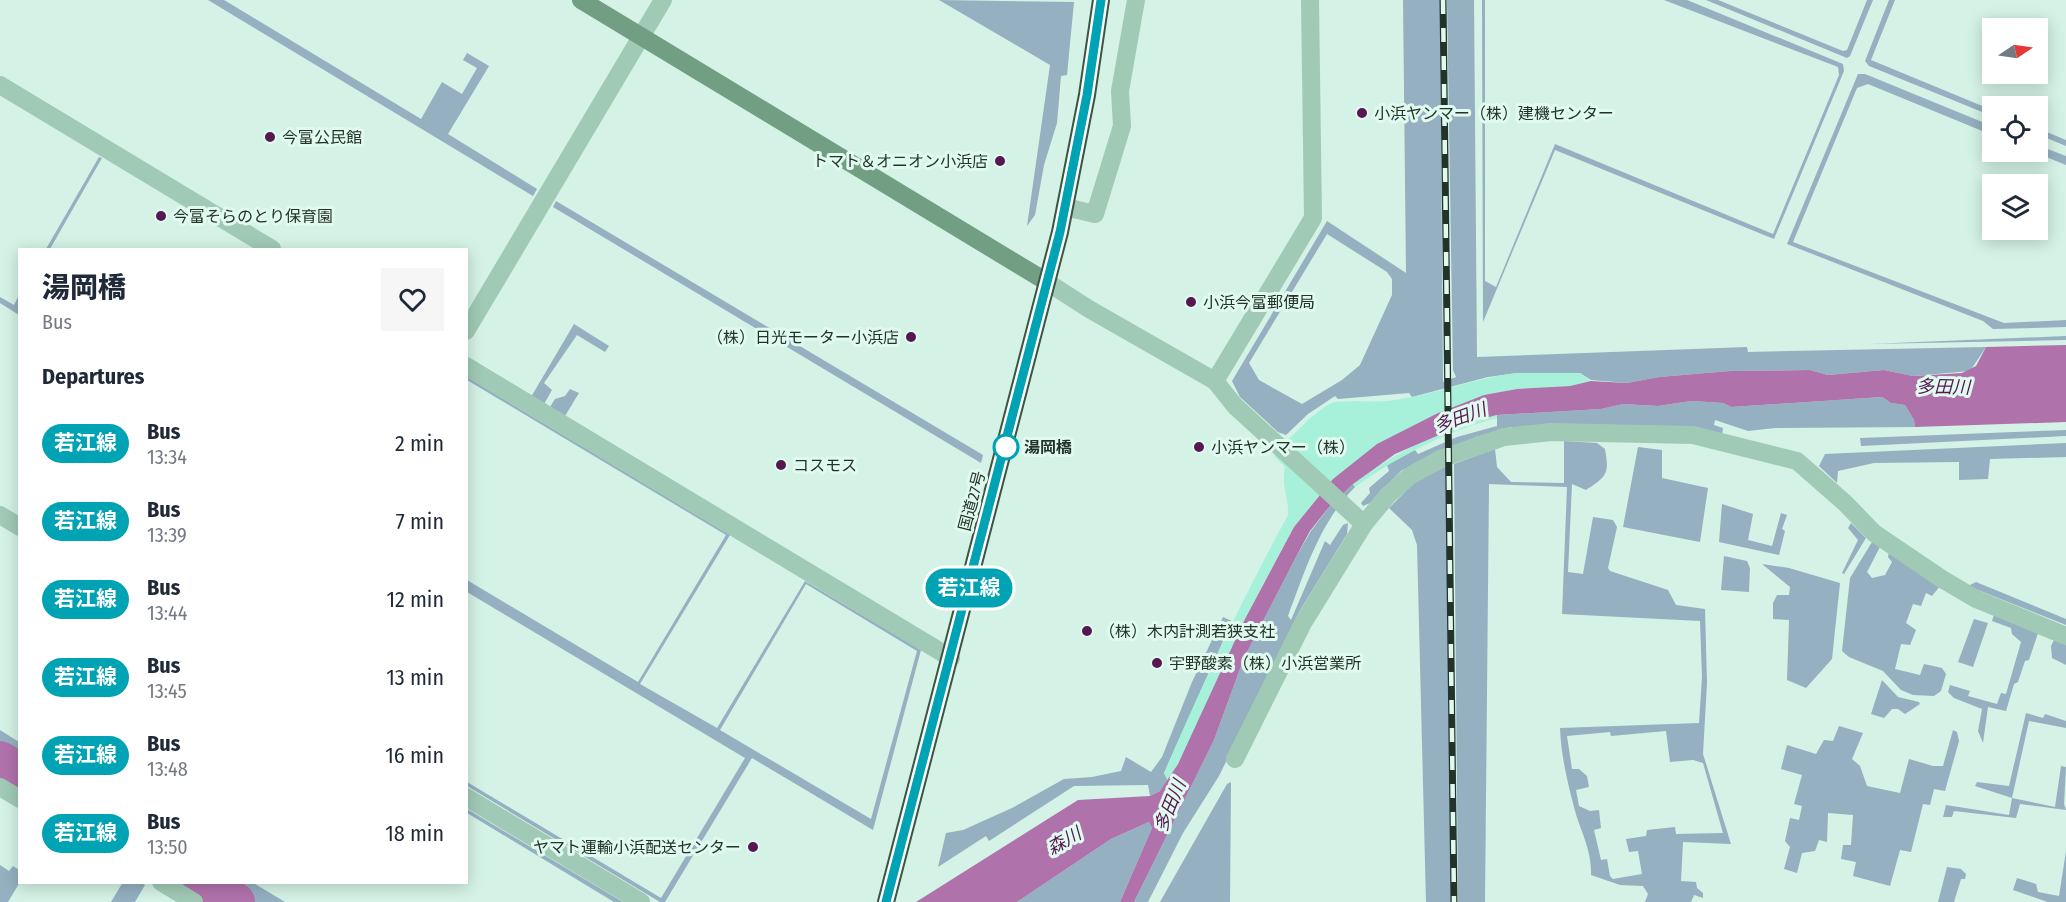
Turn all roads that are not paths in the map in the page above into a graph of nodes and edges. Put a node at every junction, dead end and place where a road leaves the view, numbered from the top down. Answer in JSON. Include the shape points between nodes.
{"nodes":[{"id":1,"x":581,"y":0,"type":"edge"},
{"id":2,"x":663,"y":0,"type":"edge"},
{"id":3,"x":1101,"y":0,"type":"edge"},
{"id":4,"x":1136,"y":0,"type":"edge"},
{"id":5,"x":1310,"y":0,"type":"edge"},
{"id":6,"x":641,"y":36,"type":"junction"},
{"id":7,"x":0,"y":85,"type":"edge"},
{"id":8,"x":1065,"y":207,"type":"junction"},
{"id":9,"x":270,"y":248,"type":"edge"},
{"id":10,"x":1047,"y":282,"type":"junction"},
{"id":11,"x":468,"y":327,"type":"edge"},
{"id":12,"x":468,"y":367,"type":"edge"},
{"id":13,"x":1215,"y":381,"type":"junction"},
{"id":14,"x":0,"y":515,"type":"edge"},
{"id":15,"x":1359,"y":519,"type":"junction"},
{"id":16,"x":18,"y":526,"type":"edge"},
{"id":17,"x":2066,"y":636,"type":"edge"},
{"id":18,"x":951,"y":658,"type":"junction"},
{"id":19,"x":1235,"y":759,"type":"dead end"},
{"id":20,"x":0,"y":787,"type":"edge"},
{"id":21,"x":468,"y":797,"type":"edge"},
{"id":22,"x":18,"y":798,"type":"edge"},
{"id":23,"x":164,"y":884,"type":"edge"},
{"id":24,"x":887,"y":898,"type":"edge"},
{"id":25,"x":194,"y":902,"type":"edge"},
{"id":26,"x":641,"y":902,"type":"edge"}],
"edges":[{"from":1,"to":6,"type":"street"},
{"from":2,"to":6,"type":"street"},
{"from":3,"to":8,"type":"highway","name":"国道27号"},
{"from":4,"to":8,"type":"street","via":[[1120,91],[1122,126],[1095,214]]},
{"from":5,"to":13,"type":"street","via":[[1313,218]]},
{"from":6,"to":10,"type":"street"},
{"from":6,"to":11,"type":"street"},
{"from":7,"to":9,"type":"street"},
{"from":8,"to":10,"type":"highway","name":"国道27号"},
{"from":10,"to":13,"type":"street"},
{"from":10,"to":18,"type":"highway","name":"国道27号"},
{"from":12,"to":18,"type":"street"},
{"from":13,"to":15,"type":"street","via":[[1235,406]]},
{"from":14,"to":16,"type":"street"},
{"from":15,"to":17,"type":"street","via":[[1410,476],[1440,459],[1504,437],[1551,432],[1693,435],[1797,461],[1874,533],[1942,579],[1976,599]]},
{"from":15,"to":19,"type":"street"},
{"from":18,"to":24,"type":"highway","name":"国道27号"},
{"from":20,"to":22,"type":"street"},
{"from":21,"to":26,"type":"street"},
{"from":23,"to":25,"type":"street"}]}
